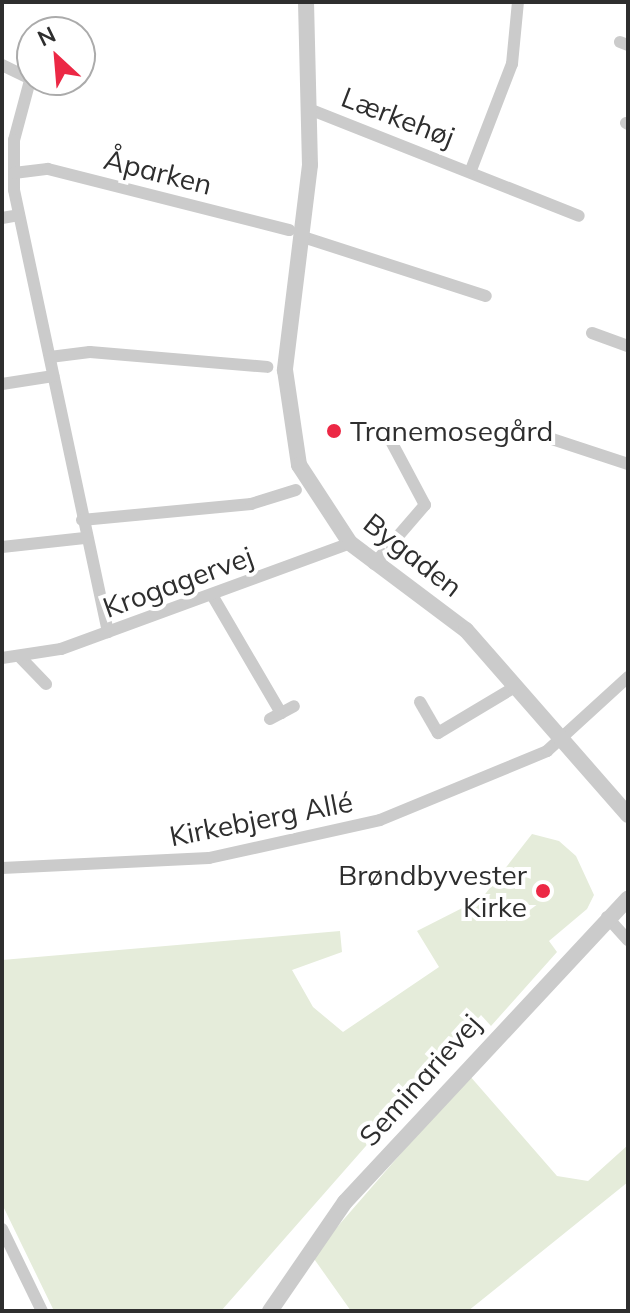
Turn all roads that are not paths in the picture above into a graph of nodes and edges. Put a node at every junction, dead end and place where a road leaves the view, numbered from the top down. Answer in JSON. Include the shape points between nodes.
{"nodes":[{"id":1,"x":306,"y":2,"type":"edge"},
{"id":2,"x":518,"y":2,"type":"edge"},
{"id":3,"x":26,"y":96,"type":"edge"},
{"id":4,"x":309,"y":116,"type":"junction"},
{"id":5,"x":471,"y":170,"type":"junction"},
{"id":6,"x":14,"y":173,"type":"junction"},
{"id":7,"x":19,"y":215,"type":"junction"},
{"id":8,"x":579,"y":216,"type":"dead end"},
{"id":9,"x":2,"y":218,"type":"edge"},
{"id":10,"x":296,"y":234,"type":"junction"},
{"id":11,"x":486,"y":296,"type":"dead end"},
{"id":12,"x":592,"y":333,"type":"dead end"},
{"id":13,"x":628,"y":346,"type":"edge"},
{"id":14,"x":50,"y":357,"type":"junction"},
{"id":15,"x":267,"y":367,"type":"dead end"},
{"id":16,"x":53,"y":376,"type":"junction"},
{"id":17,"x":2,"y":384,"type":"edge"},
{"id":18,"x":552,"y":439,"type":"dead end"},
{"id":19,"x":392,"y":443,"type":"dead end"},
{"id":20,"x":628,"y":464,"type":"edge"},
{"id":21,"x":296,"y":490,"type":"dead end"},
{"id":22,"x":82,"y":520,"type":"junction"},
{"id":23,"x":85,"y":538,"type":"junction"},
{"id":24,"x":350,"y":543,"type":"junction"},
{"id":25,"x":2,"y":547,"type":"edge"},
{"id":26,"x":374,"y":564,"type":"junction"},
{"id":27,"x":212,"y":595,"type":"junction"},
{"id":28,"x":108,"y":632,"type":"junction"},
{"id":29,"x":19,"y":656,"type":"junction"},
{"id":30,"x":2,"y":658,"type":"edge"},
{"id":31,"x":628,"y":677,"type":"edge"},
{"id":32,"x":46,"y":684,"type":"dead end"},
{"id":33,"x":515,"y":687,"type":"junction"},
{"id":34,"x":420,"y":702,"type":"dead end"},
{"id":35,"x":294,"y":706,"type":"dead end"},
{"id":36,"x":559,"y":740,"type":"junction"},
{"id":37,"x":628,"y":815,"type":"edge"},
{"id":38,"x":2,"y":868,"type":"edge"},
{"id":39,"x":628,"y":898,"type":"edge"},
{"id":40,"x":607,"y":917,"type":"junction"},
{"id":41,"x":628,"y":940,"type":"edge"},
{"id":42,"x":2,"y":1229,"type":"edge"},
{"id":43,"x":42,"y":1311,"type":"edge"},
{"id":44,"x":270,"y":1311,"type":"edge"}],
"edges":[{"from":1,"to":4,"type":"street","name":"Bygaden"},
{"from":2,"to":5,"type":"street","name":"Lærkehøj","via":[[512,64]]},
{"from":3,"to":6,"type":"street","via":[[14,140]]},
{"from":4,"to":5,"type":"street","name":"Lærkehøj"},
{"from":4,"to":10,"type":"street","name":"Bygaden"},
{"from":5,"to":8,"type":"street","name":"Lærkehøj"},
{"from":6,"to":7,"type":"street"},
{"from":6,"to":10,"type":"street","name":"Åparken","via":[[48,169]]},
{"from":7,"to":9,"type":"street"},
{"from":7,"to":14,"type":"street"},
{"from":10,"to":11,"type":"street"},
{"from":10,"to":24,"type":"street","name":"Bygaden","via":[[285,405],[307,484]]},
{"from":12,"to":13,"type":"street"},
{"from":14,"to":15,"type":"street","via":[[90,352]]},
{"from":14,"to":16,"type":"street"},
{"from":16,"to":17,"type":"street"},
{"from":16,"to":22,"type":"street"},
{"from":18,"to":20,"type":"street"},
{"from":19,"to":26,"type":"street","via":[[425,505]]},
{"from":21,"to":22,"type":"street","via":[[251,504]]},
{"from":22,"to":23,"type":"street"},
{"from":23,"to":25,"type":"street"},
{"from":23,"to":28,"type":"street"},
{"from":24,"to":26,"type":"street","name":"Bygaden"},
{"from":24,"to":27,"type":"street","name":"Krogagervej"},
{"from":26,"to":33,"type":"street","name":"Bygaden","via":[[466,630]]},
{"from":27,"to":28,"type":"street","name":"Krogagervej"},
{"from":27,"to":35,"type":"street","via":[[276,716]]},
{"from":28,"to":29,"type":"street","name":"Krogagervej"},
{"from":29,"to":30,"type":"street","name":"Krogagervej"},
{"from":29,"to":32,"type":"street"},
{"from":31,"to":36,"type":"street","name":"Kirkebjerg Allé"},
{"from":33,"to":34,"type":"street","via":[[438,733]]},
{"from":33,"to":36,"type":"street","name":"Bygaden"},
{"from":36,"to":37,"type":"street","name":"Bygaden"},
{"from":36,"to":38,"type":"street","name":"Kirkebjerg Allé","via":[[422,805],[298,842],[152,864]]},
{"from":39,"to":40,"type":"street","name":"Seminarievej"},
{"from":40,"to":41,"type":"street"},
{"from":40,"to":44,"type":"street","name":"Seminarievej","via":[[345,1202]]},
{"from":42,"to":43,"type":"street"}]}
